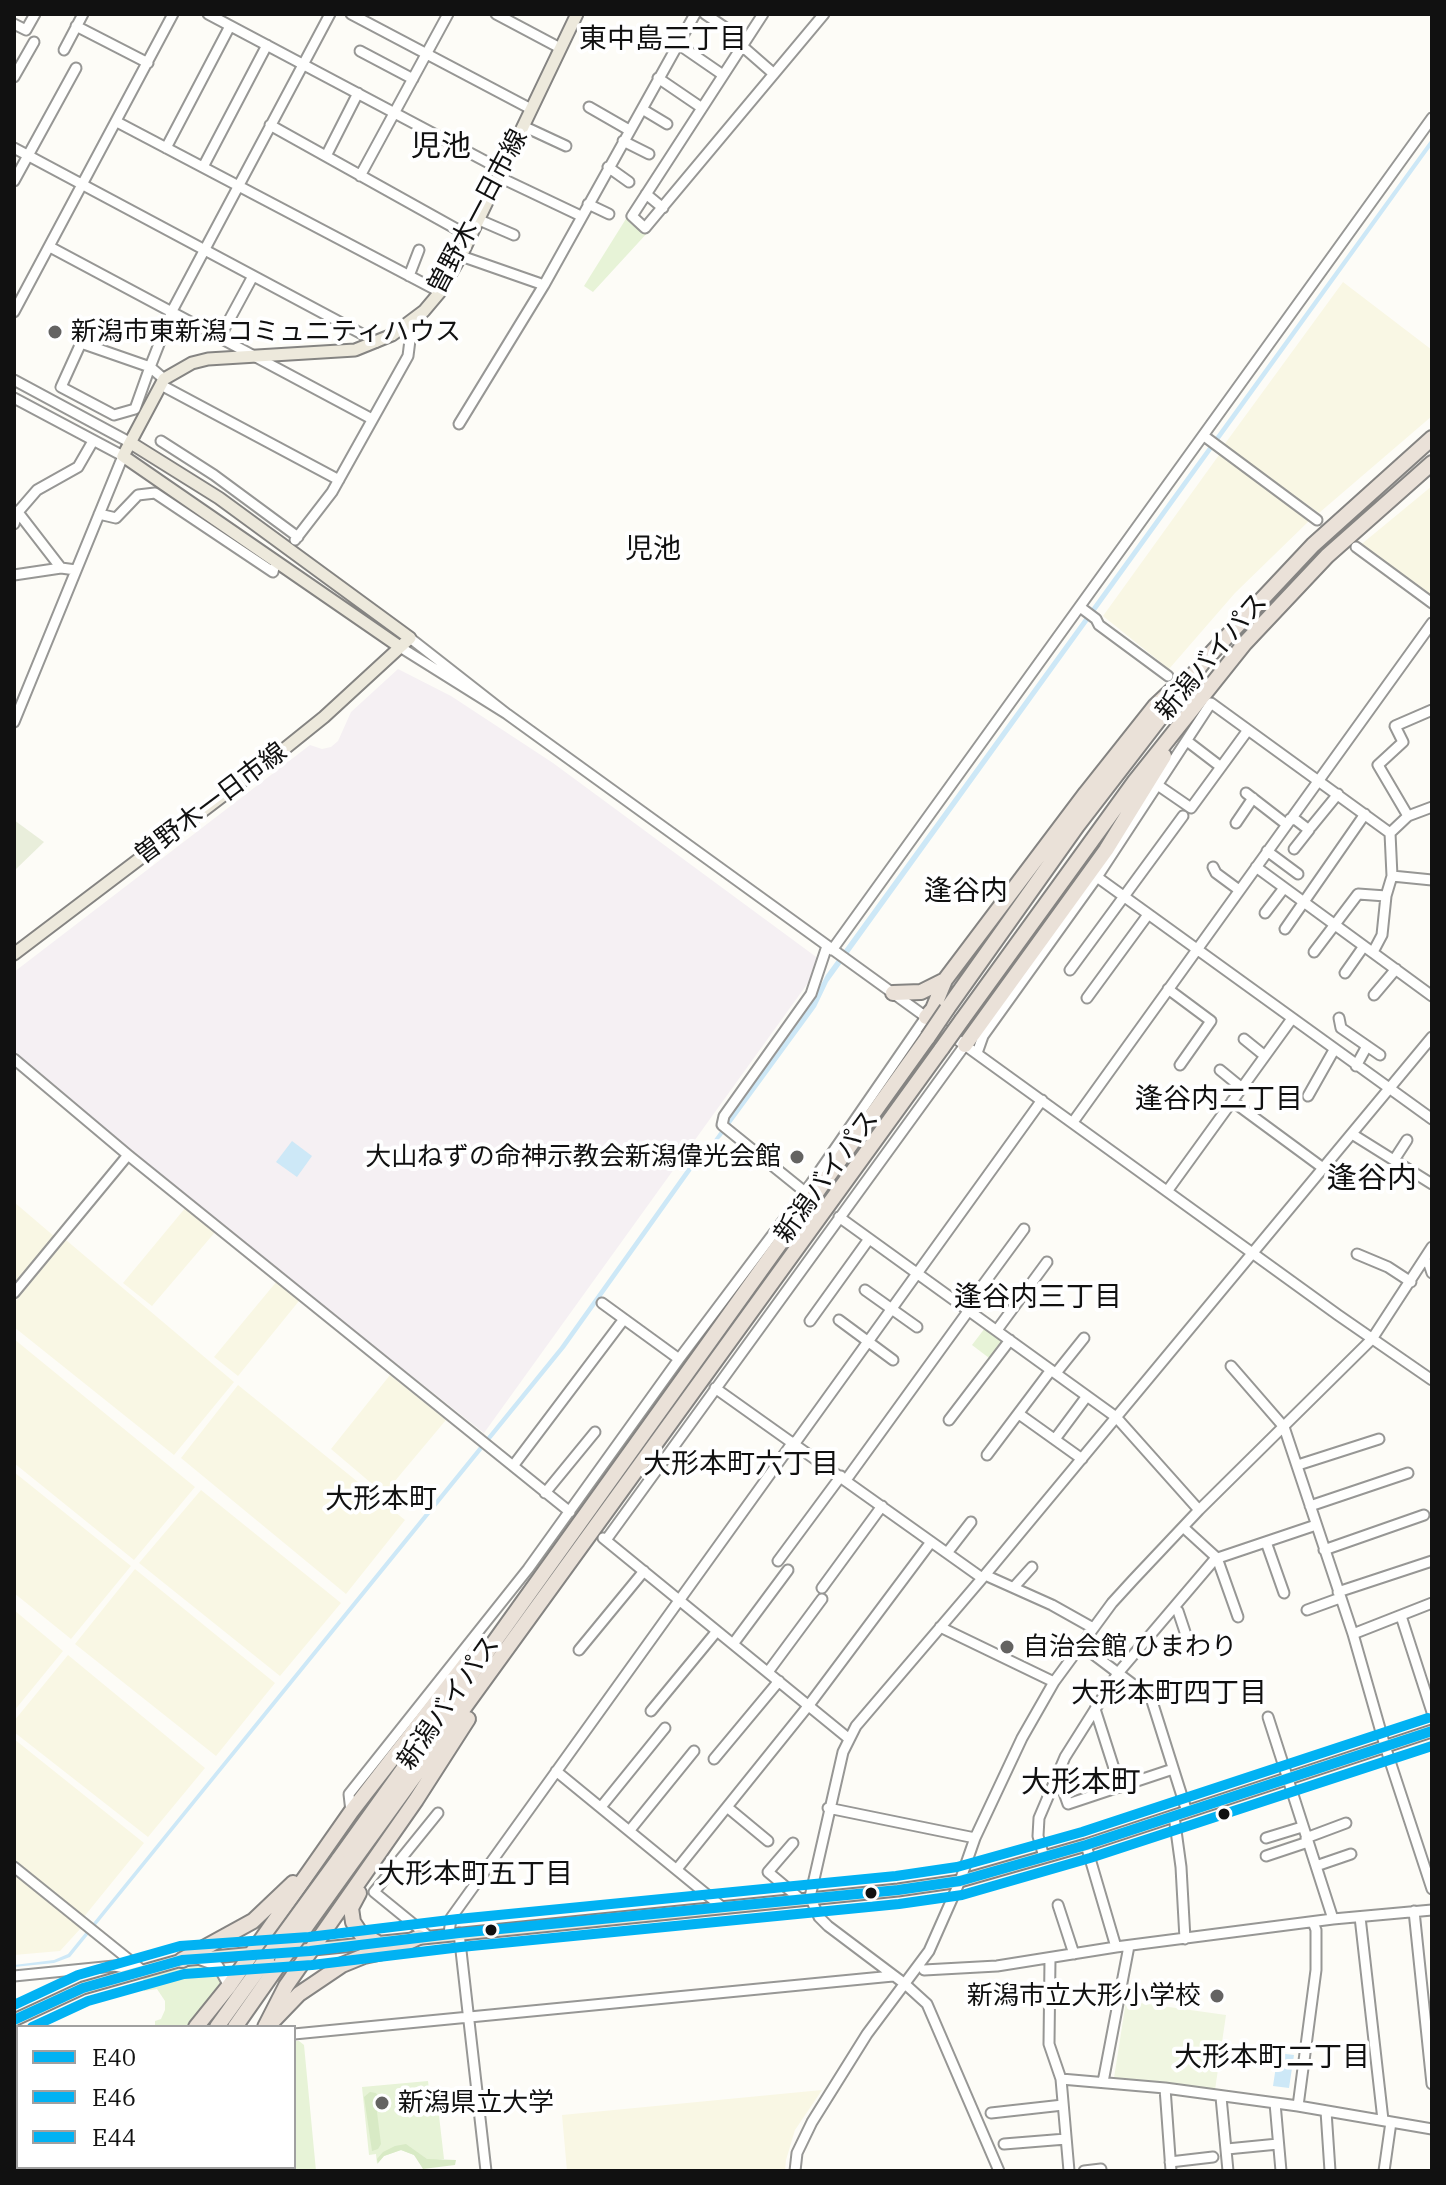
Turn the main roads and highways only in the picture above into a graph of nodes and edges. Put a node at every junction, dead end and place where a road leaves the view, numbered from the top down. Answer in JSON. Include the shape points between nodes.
{"nodes":[{"id":1,"x":577,"y":14,"type":"edge"},
{"id":2,"x":1432,"y":438,"type":"edge"},
{"id":3,"x":131,"y":443,"type":"junction"},
{"id":4,"x":1432,"y":463,"type":"edge"},
{"id":5,"x":397,"y":645,"type":"junction"},
{"id":6,"x":1204,"y":661,"type":"junction"},
{"id":7,"x":1203,"y":695,"type":"junction"},
{"id":8,"x":14,"y":954,"type":"edge"},
{"id":9,"x":945,"y":980,"type":"junction"},
{"id":10,"x":893,"y":993,"type":"road end"},
{"id":11,"x":926,"y":1017,"type":"road end"},
{"id":12,"x":971,"y":1049,"type":"road end"},
{"id":13,"x":530,"y":1589,"type":"junction"},
{"id":14,"x":538,"y":1607,"type":"junction"},
{"id":15,"x":1432,"y":1731,"type":"edge"},
{"id":16,"x":405,"y":1817,"type":"junction"},
{"id":17,"x":319,"y":1856,"type":"junction"},
{"id":18,"x":343,"y":1864,"type":"junction"},
{"id":19,"x":424,"y":1937,"type":"junction"},
{"id":20,"x":376,"y":1942,"type":"junction"},
{"id":21,"x":310,"y":1951,"type":"junction"},
{"id":22,"x":268,"y":1956,"type":"junction"},
{"id":23,"x":190,"y":1960,"type":"junction"},
{"id":24,"x":14,"y":2020,"type":"edge"},
{"id":25,"x":198,"y":2025,"type":"edge"},
{"id":26,"x":218,"y":2025,"type":"edge"},
{"id":27,"x":236,"y":2025,"type":"edge"},
{"id":28,"x":267,"y":2025,"type":"edge"},
{"id":29,"x":268,"y":2025,"type":"edge"}],
"edges":[{"from":1,"to":3,"type":"main road","name":"曽野木一日市線","via":[[461,256],[424,311],[377,342],[332,353],[192,363],[162,382]]},
{"from":2,"to":6,"type":"highway","name":"新潟バイパス","via":[[1313,545]]},
{"from":3,"to":5,"type":"main road","via":[[123,456]]},
{"from":3,"to":5,"type":"main road","name":"曽野木一日市線","via":[[219,498],[407,635]]},
{"from":4,"to":7,"type":"highway","name":"新潟バイパス","via":[[1327,556]]},
{"from":5,"to":8,"type":"main road","name":"曽野木一日市線","via":[[324,717]]},
{"from":6,"to":9,"type":"highway","via":[[1155,706]]},
{"from":6,"to":13,"type":"highway","name":"新潟バイパス","bridge":true,"via":[[1077,826]]},
{"from":7,"to":12,"type":"highway"},
{"from":7,"to":14,"type":"highway","name":"新潟バイパス","bridge":true,"via":[[1135,781]]},
{"from":9,"to":10,"type":"highway","via":[[921,992]]},
{"from":9,"to":11,"type":"highway"},
{"from":13,"to":17,"type":"highway","via":[[463,1665]]},
{"from":13,"to":18,"type":"highway","name":"新潟バイパス"},
{"from":14,"to":16,"type":"highway"},
{"from":14,"to":18,"type":"highway","name":"新潟バイパス"},
{"from":15,"to":19,"type":"main road","via":[[960,1881]]},
{"from":16,"to":20,"type":"highway","via":[[351,1908],[361,1934]]},
{"from":16,"to":21,"type":"highway"},
{"from":17,"to":22,"type":"highway"},
{"from":17,"to":23,"type":"highway","via":[[253,1921]]},
{"from":18,"to":22,"type":"highway","name":"新潟バイパス","bridge":true},
{"from":19,"to":20,"type":"main road"},
{"from":19,"to":29,"type":"highway","via":[[331,1971]]},
{"from":20,"to":21,"type":"main road"},
{"from":21,"to":22,"type":"main road"},
{"from":21,"to":28,"type":"highway"},
{"from":22,"to":23,"type":"main road"},
{"from":22,"to":25,"type":"highway","via":[[229,1986]]},
{"from":22,"to":26,"type":"highway"},
{"from":22,"to":27,"type":"highway"},
{"from":23,"to":24,"type":"main road","via":[[83,1988]]}]}
